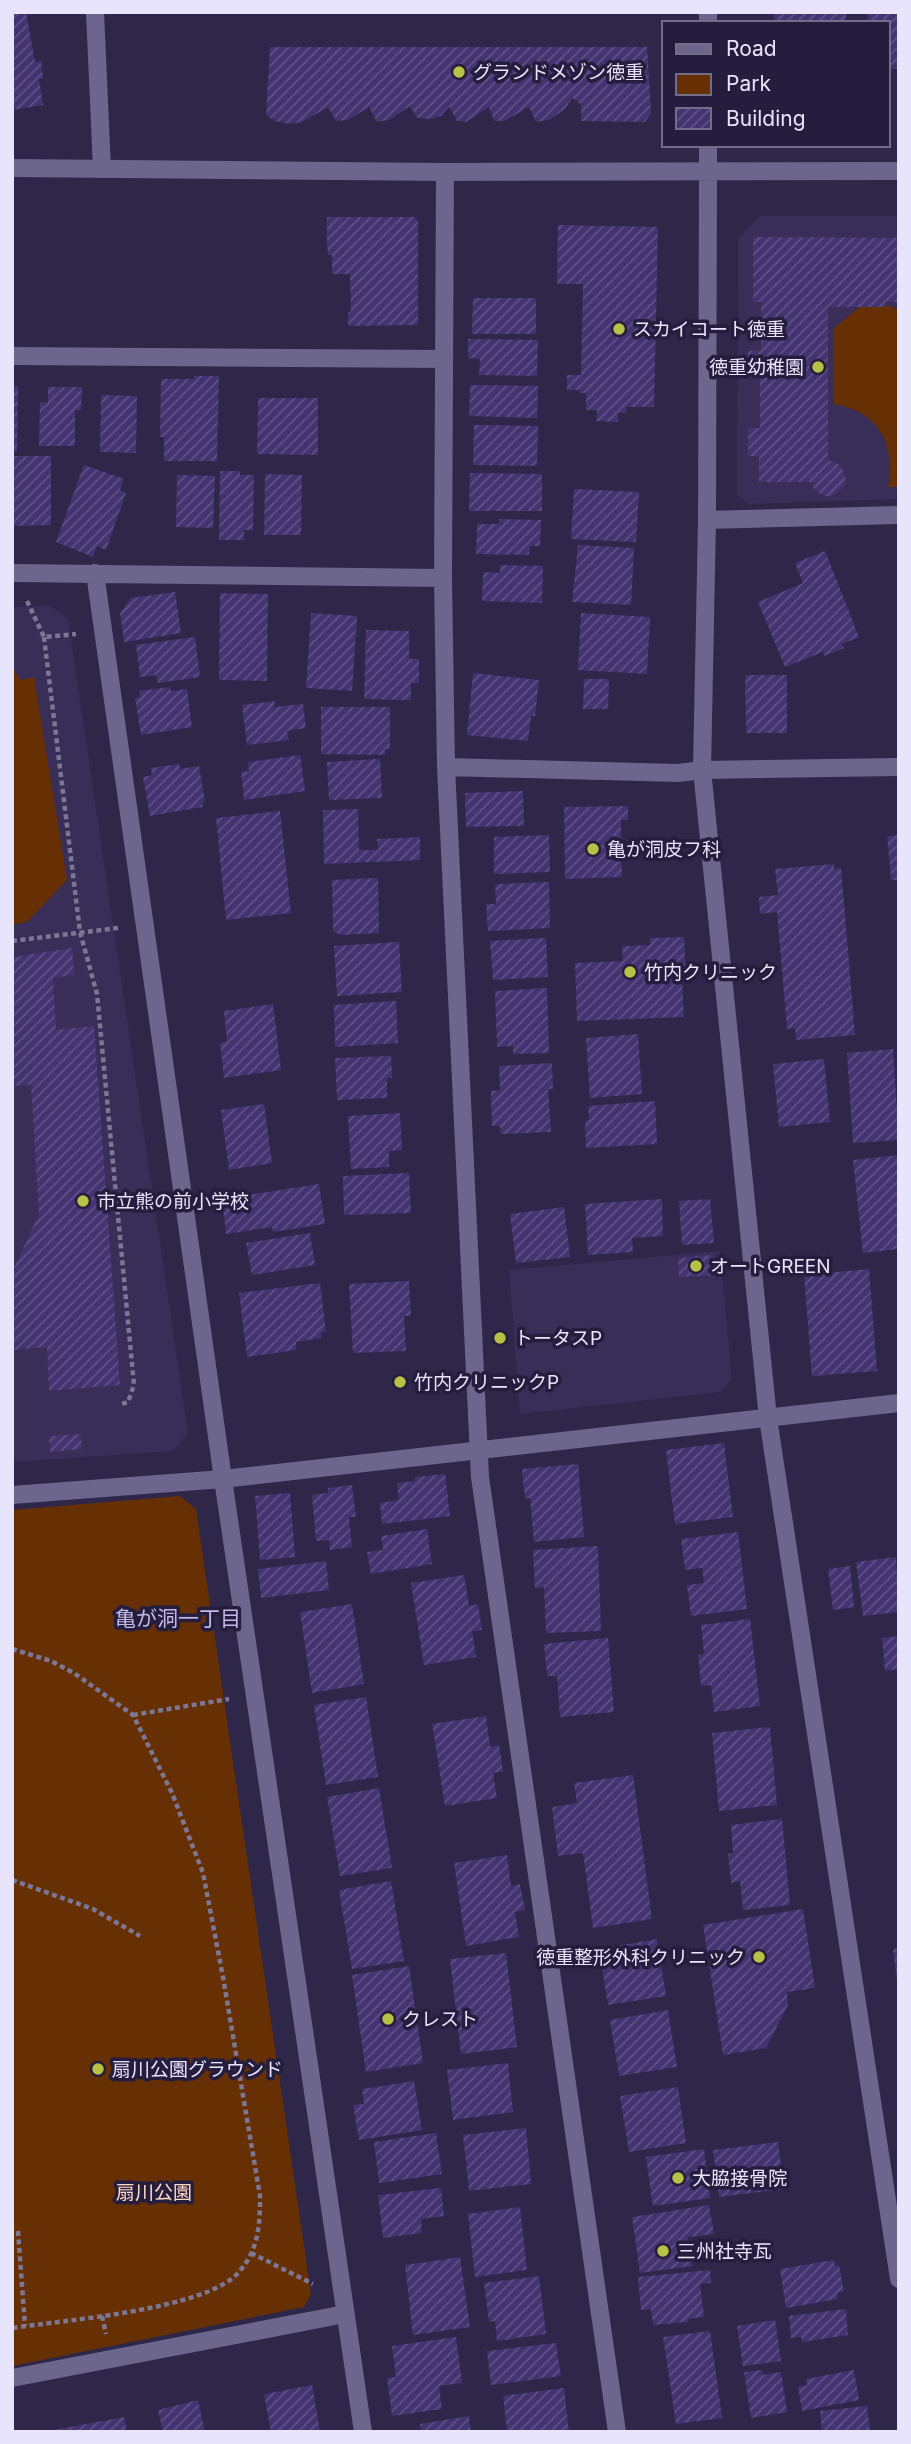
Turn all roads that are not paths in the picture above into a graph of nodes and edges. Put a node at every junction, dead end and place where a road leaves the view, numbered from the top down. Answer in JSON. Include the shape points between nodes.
{"nodes":[{"id":1,"x":95,"y":12,"type":"edge"},
{"id":2,"x":708,"y":147,"type":"edge"},
{"id":3,"x":12,"y":168,"type":"edge"},
{"id":4,"x":102,"y":169,"type":"junction"},
{"id":5,"x":708,"y":170,"type":"junction"},
{"id":6,"x":899,"y":171,"type":"edge"},
{"id":7,"x":445,"y":172,"type":"junction"},
{"id":8,"x":12,"y":356,"type":"edge"},
{"id":9,"x":443,"y":359,"type":"junction"},
{"id":10,"x":899,"y":516,"type":"edge"},
{"id":11,"x":707,"y":520,"type":"junction"},
{"id":12,"x":12,"y":573,"type":"edge"},
{"id":13,"x":95,"y":573,"type":"junction"},
{"id":14,"x":443,"y":578,"type":"junction"},
{"id":15,"x":446,"y":767,"type":"junction"},
{"id":16,"x":899,"y":767,"type":"edge"},
{"id":17,"x":702,"y":770,"type":"junction"},
{"id":18,"x":899,"y":1403,"type":"edge"},
{"id":19,"x":768,"y":1418,"type":"junction"},
{"id":20,"x":478,"y":1451,"type":"junction"},
{"id":21,"x":223,"y":1479,"type":"junction"},
{"id":22,"x":12,"y":1495,"type":"edge"},
{"id":23,"x":899,"y":2279,"type":"edge"},
{"id":24,"x":345,"y":2314,"type":"junction"},
{"id":25,"x":12,"y":2378,"type":"edge"},
{"id":26,"x":363,"y":2432,"type":"edge"},
{"id":27,"x":617,"y":2432,"type":"edge"}],
"edges":[{"from":1,"to":4,"type":"street"},
{"from":2,"to":5,"type":"street"},
{"from":3,"to":4,"type":"street"},
{"from":4,"to":7,"type":"street"},
{"from":5,"to":6,"type":"street"},
{"from":5,"to":7,"type":"street"},
{"from":5,"to":11,"type":"street"},
{"from":7,"to":9,"type":"street"},
{"from":8,"to":9,"type":"street"},
{"from":9,"to":14,"type":"street"},
{"from":10,"to":11,"type":"street"},
{"from":11,"to":17,"type":"street"},
{"from":12,"to":13,"type":"street"},
{"from":13,"to":14,"type":"street"},
{"from":13,"to":21,"type":"street"},
{"from":14,"to":15,"type":"street"},
{"from":15,"to":17,"type":"street"},
{"from":15,"to":20,"type":"street"},
{"from":16,"to":17,"type":"street"},
{"from":17,"to":19,"type":"street"},
{"from":18,"to":19,"type":"street"},
{"from":19,"to":20,"type":"street"},
{"from":19,"to":23,"type":"street"},
{"from":20,"to":21,"type":"street"},
{"from":20,"to":27,"type":"street"},
{"from":21,"to":22,"type":"street"},
{"from":21,"to":24,"type":"street"},
{"from":24,"to":25,"type":"street"},
{"from":24,"to":26,"type":"street"}]}
